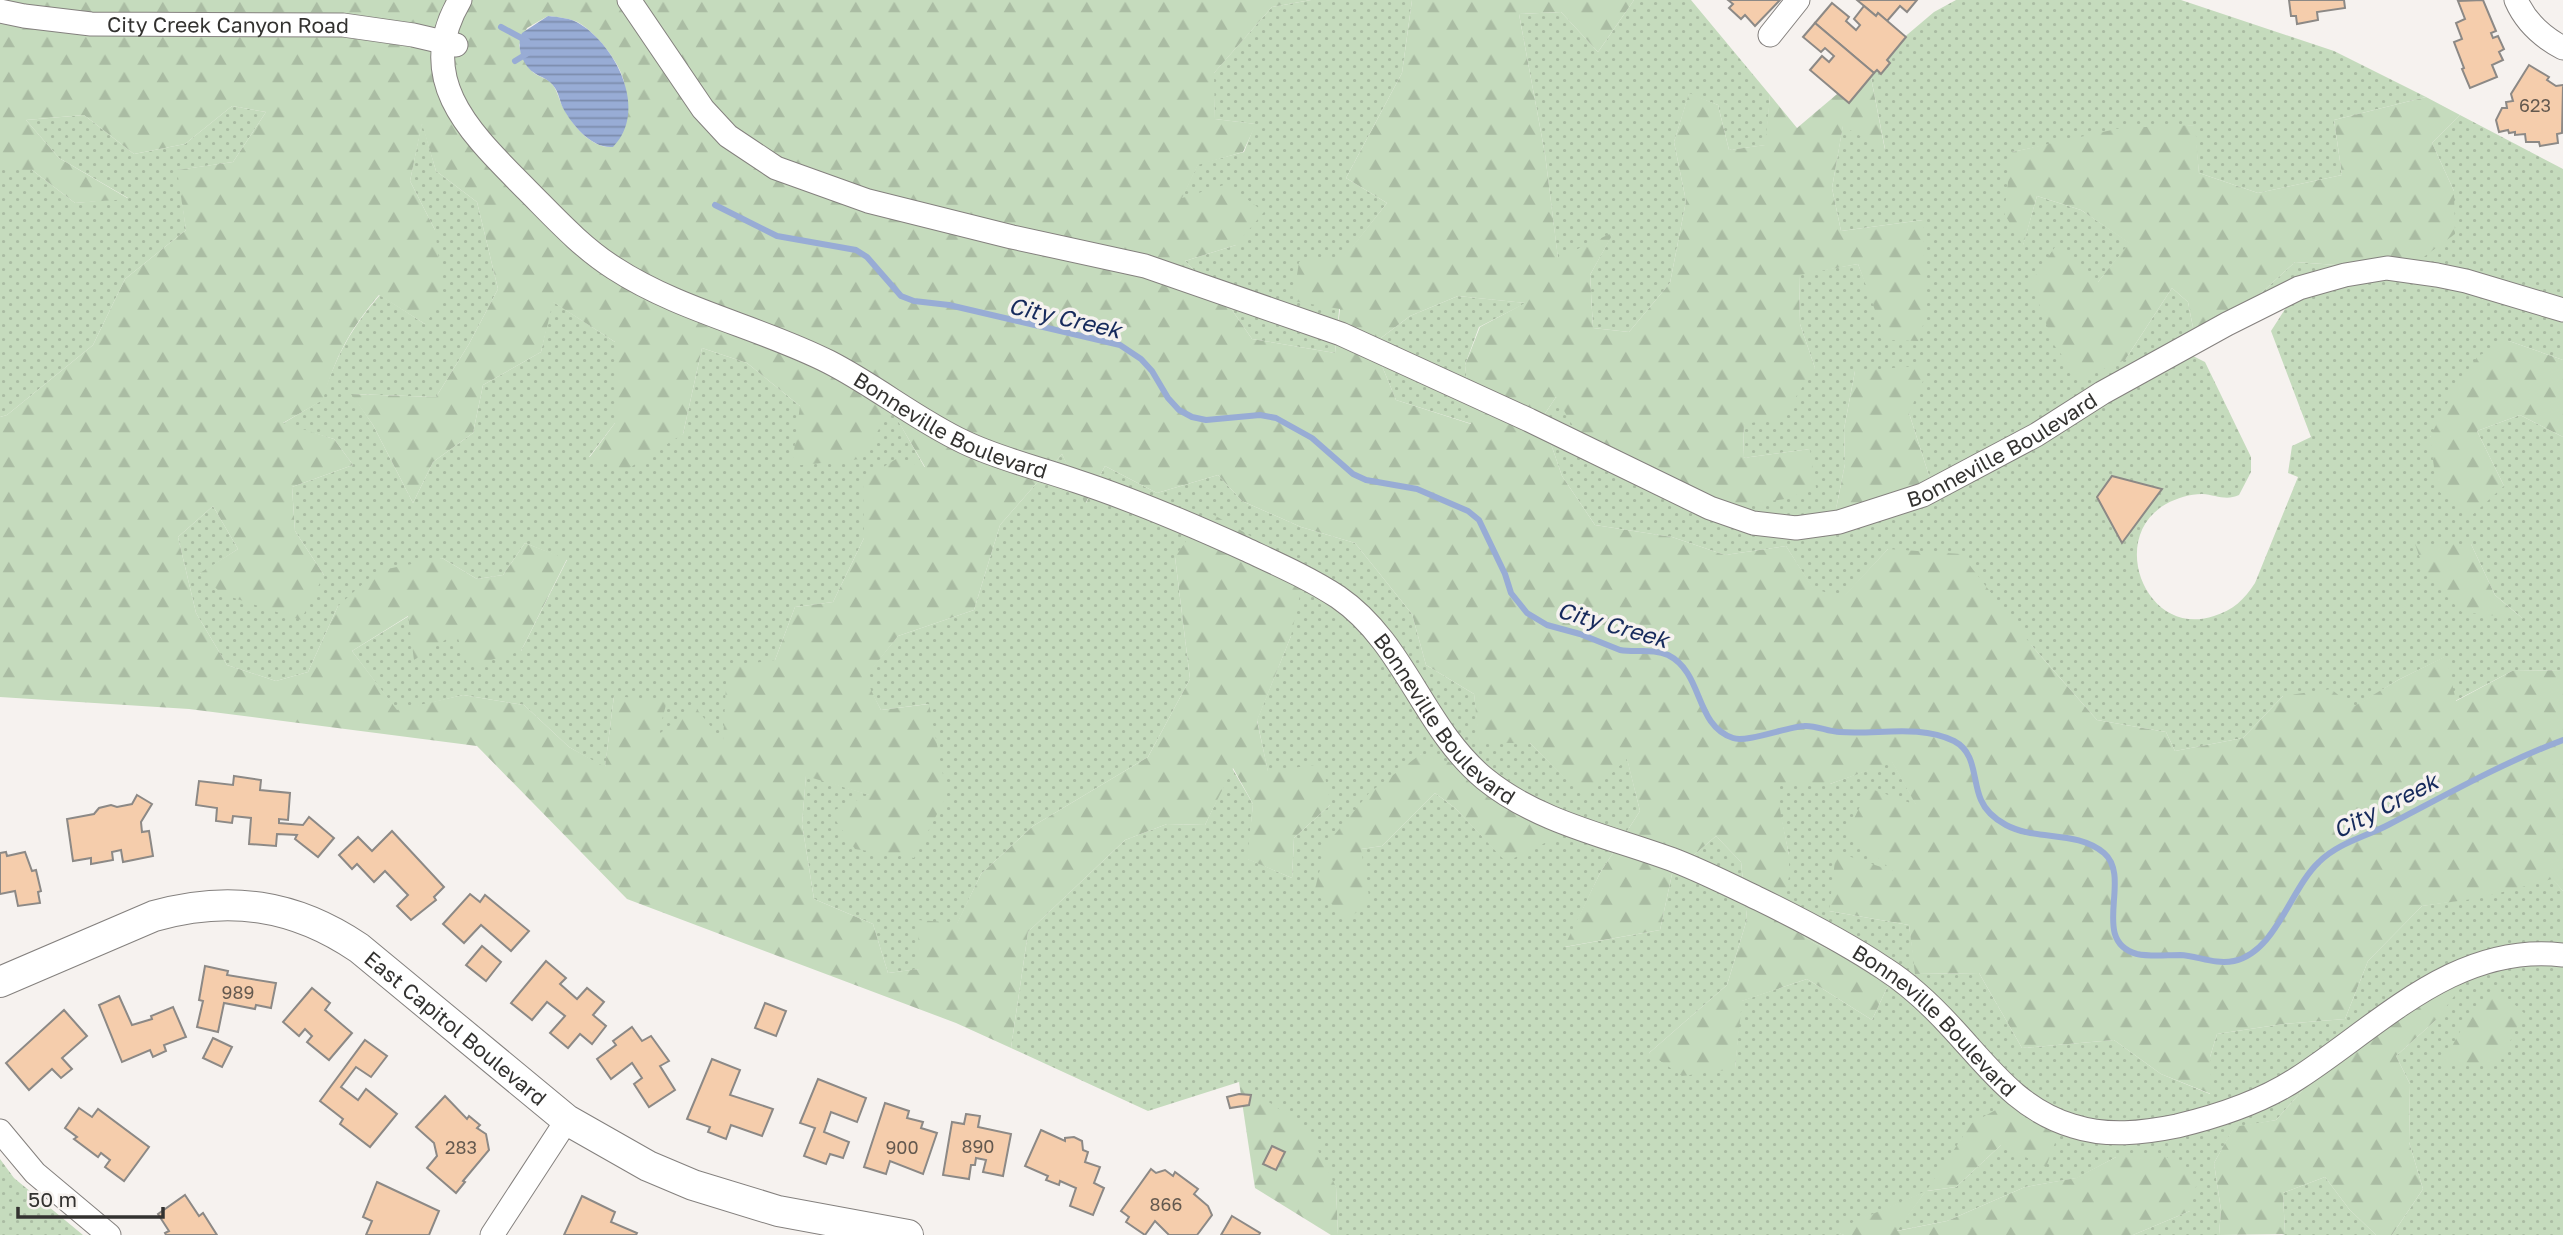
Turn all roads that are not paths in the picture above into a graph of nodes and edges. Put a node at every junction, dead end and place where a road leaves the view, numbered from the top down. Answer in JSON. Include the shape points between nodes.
{"nodes":[{"id":1,"x":460,"y":0,"type":"edge"},
{"id":2,"x":629,"y":0,"type":"edge"},
{"id":3,"x":1798,"y":0,"type":"edge"},
{"id":4,"x":2516,"y":0,"type":"edge"},
{"id":5,"x":0,"y":11,"type":"edge"},
{"id":6,"x":1770,"y":35,"type":"dead end"},
{"id":7,"x":449,"y":43,"type":"junction"},
{"id":8,"x":2563,"y":48,"type":"edge"},
{"id":9,"x":2563,"y":310,"type":"edge"},
{"id":10,"x":2563,"y":955,"type":"edge"},
{"id":11,"x":0,"y":982,"type":"edge"},
{"id":12,"x":567,"y":1119,"type":"junction"},
{"id":13,"x":0,"y":1131,"type":"edge"},
{"id":14,"x":109,"y":1235,"type":"edge"},
{"id":15,"x":492,"y":1235,"type":"edge"},
{"id":16,"x":908,"y":1235,"type":"edge"}],
"edges":[{"from":1,"to":7,"type":"street","name":"Bonneville Boulevard","via":[[451,16]]},
{"from":2,"to":9,"type":"street","name":"Bonneville Boulevard","via":[[709,116],[742,148],[776,168],[868,201],[1145,267],[1341,334],[1680,495],[1753,523],[1796,528],[1839,522],[1923,495],[2239,318],[2299,288],[2345,275],[2387,268],[2437,275]]},
{"from":3,"to":6,"type":"street"},
{"from":4,"to":8,"type":"street","via":[[2539,33]]},
{"from":5,"to":7,"type":"street","name":"City Creek Canyon Road","via":[[90,24],[343,25]]},
{"from":7,"to":10,"type":"street","name":"Bonneville Boulevard","via":[[446,82],[469,129],[561,224],[614,268],[691,306],[830,363],[967,443],[1122,496],[1326,589],[1361,614],[1385,640],[1457,752],[1485,778],[1547,816],[1682,863],[1823,932],[1888,970],[1922,997],[2001,1083],[2031,1108],[2055,1119],[2093,1131],[2128,1133],[2217,1116],[2298,1078],[2447,976],[2514,954]]},
{"from":11,"to":12,"type":"street","name":"East Capitol Boulevard","via":[[179,909],[229,904],[284,912],[336,932],[359,948]]},
{"from":12,"to":15,"type":"street"},
{"from":12,"to":16,"type":"street","name":"East Capitol Boulevard","via":[[648,1166],[693,1185],[778,1211]]},
{"from":13,"to":14,"type":"street","via":[[35,1173]]}]}
